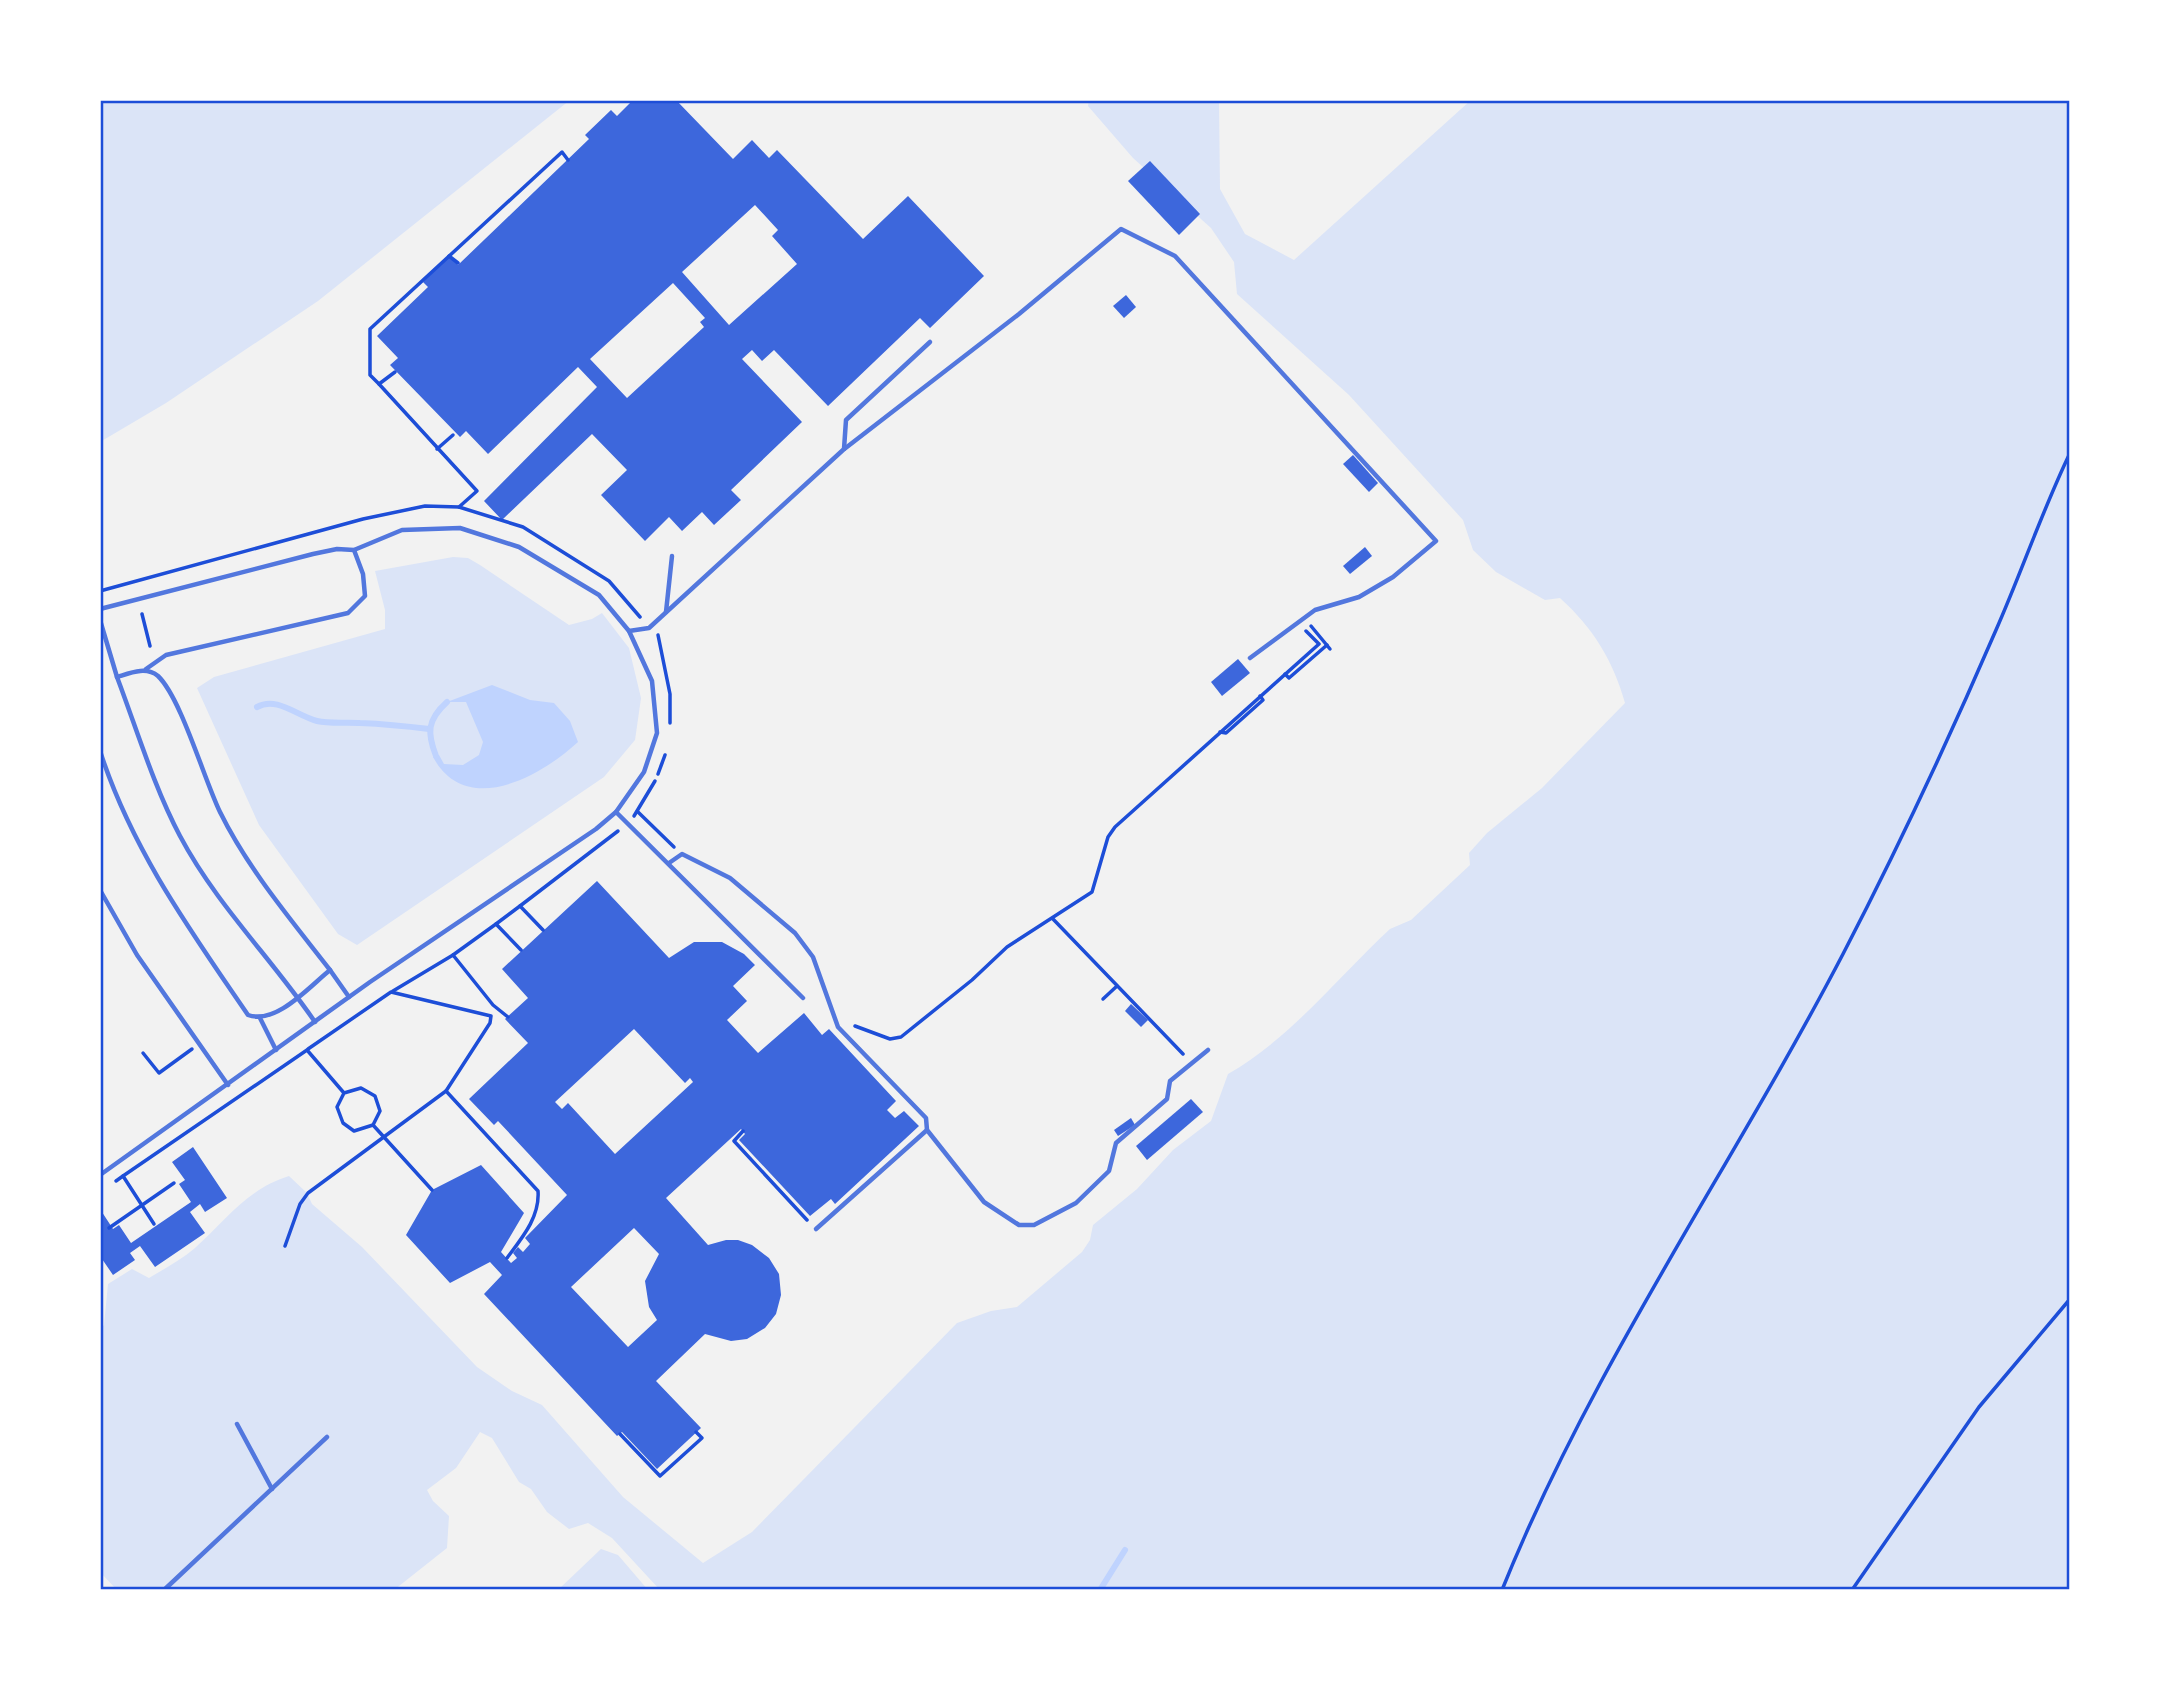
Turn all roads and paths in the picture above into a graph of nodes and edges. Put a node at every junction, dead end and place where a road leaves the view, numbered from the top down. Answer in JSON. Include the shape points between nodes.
{"nodes":[{"id":1,"x":568,"y":160,"type":"dead end"},
{"id":2,"x":449,"y":256,"type":"junction"},
{"id":3,"x":458,"y":263,"type":"dead end"},
{"id":4,"x":930,"y":342,"type":"dead end"},
{"id":5,"x":395,"y":372,"type":"dead end"},
{"id":6,"x":379,"y":384,"type":"junction"},
{"id":7,"x":453,"y":435,"type":"dead end"},
{"id":8,"x":437,"y":449,"type":"junction"},
{"id":9,"x":844,"y":450,"type":"junction"},
{"id":10,"x":2070,"y":453,"type":"edge"},
{"id":11,"x":459,"y":507,"type":"dead end"},
{"id":12,"x":354,"y":550,"type":"junction"},
{"id":13,"x":672,"y":556,"type":"dead end"},
{"id":14,"x":609,"y":581,"type":"dead end"},
{"id":15,"x":100,"y":609,"type":"edge"},
{"id":16,"x":666,"y":613,"type":"junction"},
{"id":17,"x":142,"y":614,"type":"dead end"},
{"id":18,"x":100,"y":620,"type":"edge"},
{"id":19,"x":649,"y":628,"type":"junction"},
{"id":20,"x":629,"y":631,"type":"junction"},
{"id":21,"x":660,"y":632,"type":"dead end"},
{"id":22,"x":657,"y":637,"type":"junction"},
{"id":23,"x":150,"y":646,"type":"dead end"},
{"id":24,"x":1250,"y":658,"type":"dead end"},
{"id":25,"x":145,"y":670,"type":"junction"},
{"id":26,"x":1285,"y":674,"type":"junction"},
{"id":27,"x":117,"y":677,"type":"junction"},
{"id":28,"x":1260,"y":696,"type":"junction"},
{"id":29,"x":670,"y":728,"type":"dead end"},
{"id":30,"x":1220,"y":732,"type":"junction"},
{"id":31,"x":1226,"y":733,"type":"junction"},
{"id":32,"x":1230,"y":738,"type":"dead end"},
{"id":33,"x":665,"y":752,"type":"dead end"},
{"id":34,"x":100,"y":753,"type":"edge"},
{"id":35,"x":616,"y":812,"type":"junction"},
{"id":36,"x":626,"y":824,"type":"junction"},
{"id":37,"x":682,"y":854,"type":"junction"},
{"id":38,"x":669,"y":863,"type":"junction"},
{"id":39,"x":100,"y":890,"type":"edge"},
{"id":40,"x":520,"y":906,"type":"junction"},
{"id":41,"x":1054,"y":919,"type":"junction"},
{"id":42,"x":496,"y":924,"type":"junction"},
{"id":43,"x":543,"y":930,"type":"dead end"},
{"id":44,"x":521,"y":950,"type":"dead end"},
{"id":45,"x":453,"y":955,"type":"junction"},
{"id":46,"x":330,"y":970,"type":"junction"},
{"id":47,"x":1117,"y":986,"type":"junction"},
{"id":48,"x":391,"y":992,"type":"junction"},
{"id":49,"x":297,"y":996,"type":"junction"},
{"id":50,"x":349,"y":997,"type":"junction"},
{"id":51,"x":803,"y":998,"type":"dead end"},
{"id":52,"x":1103,"y":999,"type":"dead end"},
{"id":53,"x":493,"y":1005,"type":"junction"},
{"id":54,"x":491,"y":1016,"type":"junction"},
{"id":55,"x":508,"y":1017,"type":"dead end"},
{"id":56,"x":260,"y":1018,"type":"junction"},
{"id":57,"x":315,"y":1022,"type":"junction"},
{"id":58,"x":838,"y":1027,"type":"junction"},
{"id":59,"x":199,"y":1044,"type":"junction"},
{"id":60,"x":1208,"y":1049,"type":"dead end"},
{"id":61,"x":276,"y":1050,"type":"junction"},
{"id":62,"x":307,"y":1050,"type":"junction"},
{"id":63,"x":143,"y":1053,"type":"dead end"},
{"id":64,"x":1191,"y":1063,"type":"junction"},
{"id":65,"x":228,"y":1085,"type":"junction"},
{"id":66,"x":446,"y":1091,"type":"junction"},
{"id":67,"x":344,"y":1093,"type":"junction"},
{"id":68,"x":373,"y":1125,"type":"junction"},
{"id":69,"x":927,"y":1130,"type":"junction"},
{"id":70,"x":743,"y":1131,"type":"dead end"},
{"id":71,"x":382,"y":1136,"type":"junction"},
{"id":72,"x":100,"y":1175,"type":"edge"},
{"id":73,"x":123,"y":1176,"type":"junction"},
{"id":74,"x":174,"y":1183,"type":"dead end"},
{"id":75,"x":111,"y":1184,"type":"dead end"},
{"id":76,"x":432,"y":1189,"type":"dead end"},
{"id":77,"x":143,"y":1204,"type":"junction"},
{"id":78,"x":154,"y":1224,"type":"dead end"},
{"id":79,"x":109,"y":1228,"type":"dead end"},
{"id":80,"x":816,"y":1229,"type":"joint"},
{"id":81,"x":285,"y":1246,"type":"dead end"},
{"id":82,"x":507,"y":1258,"type":"dead end"},
{"id":83,"x":2070,"y":1299,"type":"edge"},
{"id":84,"x":237,"y":1424,"type":"dead end"},
{"id":85,"x":696,"y":1432,"type":"dead end"},
{"id":86,"x":620,"y":1434,"type":"dead end"},
{"id":87,"x":327,"y":1437,"type":"dead end"},
{"id":88,"x":272,"y":1489,"type":"junction"},
{"id":89,"x":164,"y":1590,"type":"edge"},
{"id":90,"x":1502,"y":1590,"type":"edge"},
{"id":91,"x":1852,"y":1590,"type":"edge"}],
"edges":[{"from":1,"to":2,"type":"path","via":[[562,152]]},
{"from":2,"to":3,"type":"path"},
{"from":2,"to":6,"type":"path","via":[[370,329],[370,375]]},
{"from":4,"to":9,"type":"lane","via":[[846,420]]},
{"from":5,"to":6,"type":"path"},
{"from":6,"to":8,"type":"path"},
{"from":7,"to":8,"type":"path"},
{"from":8,"to":11,"type":"path","via":[[477,491]]},
{"from":9,"to":16,"type":"lane"},
{"from":9,"to":24,"type":"lane","via":[[1121,229],[1175,256],[1436,541],[1393,577],[1359,597],[1315,610]]},
{"from":10,"to":90,"type":"path","via":[[1981,666],[1872,896],[1771,1087],[1606,1373]]},
{"from":12,"to":15,"type":"lane","via":[[313,554]]},
{"from":12,"to":20,"type":"lane","via":[[402,530],[460,528],[519,547],[588,588]]},
{"from":12,"to":25,"type":"lane","via":[[365,596],[348,613],[166,655]]},
{"from":13,"to":16,"type":"lane"},
{"from":14,"to":19,"type":"path"},
{"from":16,"to":19,"type":"lane"},
{"from":17,"to":23,"type":"path"},
{"from":18,"to":27,"type":"lane"},
{"from":19,"to":20,"type":"lane"},
{"from":19,"to":22,"type":"path"},
{"from":20,"to":35,"type":"lane","via":[[653,681],[657,733],[644,772]]},
{"from":21,"to":22,"type":"path"},
{"from":22,"to":29,"type":"path","via":[[670,694]]},
{"from":25,"to":27,"type":"lane"},
{"from":25,"to":46,"type":"lane","via":[[157,675],[171,694],[220,813]]},
{"from":26,"to":26,"type":"path","via":[[1318,644],[1304,628],[1308,623],[1329,647],[1289,678]]},
{"from":26,"to":28,"type":"path"},
{"from":27,"to":49,"type":"lane","via":[[180,836],[215,891]]},
{"from":28,"to":30,"type":"path"},
{"from":28,"to":31,"type":"path","via":[[1263,700]]},
{"from":30,"to":31,"type":"path"},
{"from":30,"to":41,"type":"path","via":[[1115,827],[1092,892]]},
{"from":31,"to":32,"type":"path"},
{"from":33,"to":37,"type":"path","via":[[638,812]]},
{"from":34,"to":56,"type":"lane","via":[[111,786],[161,887],[248,1015]]},
{"from":35,"to":36,"type":"lane"},
{"from":35,"to":50,"type":"lane","via":[[559,857]]},
{"from":36,"to":38,"type":"lane"},
{"from":36,"to":40,"type":"path"},
{"from":37,"to":38,"type":"lane"},
{"from":37,"to":58,"type":"lane","via":[[730,878],[795,933],[813,957]]},
{"from":38,"to":51,"type":"lane"},
{"from":39,"to":59,"type":"lane","via":[[137,955]]},
{"from":40,"to":42,"type":"path"},
{"from":40,"to":43,"type":"path"},
{"from":41,"to":47,"type":"path"},
{"from":41,"to":58,"type":"path","via":[[1006,947],[901,1037],[890,1039],[844,1022]]},
{"from":42,"to":44,"type":"path"},
{"from":42,"to":45,"type":"path"},
{"from":45,"to":48,"type":"path"},
{"from":45,"to":53,"type":"path"},
{"from":46,"to":49,"type":"lane"},
{"from":46,"to":50,"type":"lane"},
{"from":47,"to":52,"type":"path"},
{"from":47,"to":64,"type":"path"},
{"from":48,"to":54,"type":"path"},
{"from":48,"to":62,"type":"path"},
{"from":49,"to":56,"type":"lane"},
{"from":49,"to":57,"type":"lane"},
{"from":50,"to":57,"type":"lane"},
{"from":53,"to":54,"type":"path"},
{"from":53,"to":55,"type":"path"},
{"from":54,"to":66,"type":"path"},
{"from":56,"to":61,"type":"lane"},
{"from":57,"to":61,"type":"lane"},
{"from":58,"to":69,"type":"lane","via":[[926,1118]]},
{"from":59,"to":63,"type":"path","via":[[159,1073]]},
{"from":59,"to":65,"type":"lane"},
{"from":60,"to":64,"type":"lane"},
{"from":61,"to":65,"type":"lane"},
{"from":62,"to":67,"type":"path"},
{"from":62,"to":73,"type":"path"},
{"from":64,"to":69,"type":"lane","via":[[1170,1081],[1167,1099],[1116,1143],[1109,1171],[1076,1203],[1034,1226],[1019,1224],[984,1202]]},
{"from":65,"to":72,"type":"lane"},
{"from":66,"to":71,"type":"path"},
{"from":66,"to":82,"type":"path","via":[[538,1191],[539,1203],[530,1225]]},
{"from":67,"to":68,"type":"path","via":[[361,1088],[375,1096],[380,1111]]},
{"from":67,"to":68,"type":"path","via":[[337,1107],[343,1123],[354,1131]]},
{"from":68,"to":71,"type":"path"},
{"from":69,"to":80,"type":"lane"},
{"from":70,"to":80,"type":"path","via":[[734,1141]]},
{"from":71,"to":76,"type":"path"},
{"from":71,"to":81,"type":"path","via":[[307,1193]]},
{"from":73,"to":75,"type":"path"},
{"from":73,"to":77,"type":"path"},
{"from":74,"to":77,"type":"path"},
{"from":77,"to":78,"type":"path"},
{"from":77,"to":79,"type":"path"},
{"from":83,"to":91,"type":"path","via":[[1979,1407]]},
{"from":84,"to":88,"type":"lane"},
{"from":85,"to":86,"type":"path","via":[[702,1438],[660,1476]]},
{"from":87,"to":88,"type":"lane"},
{"from":88,"to":89,"type":"lane"}]}
